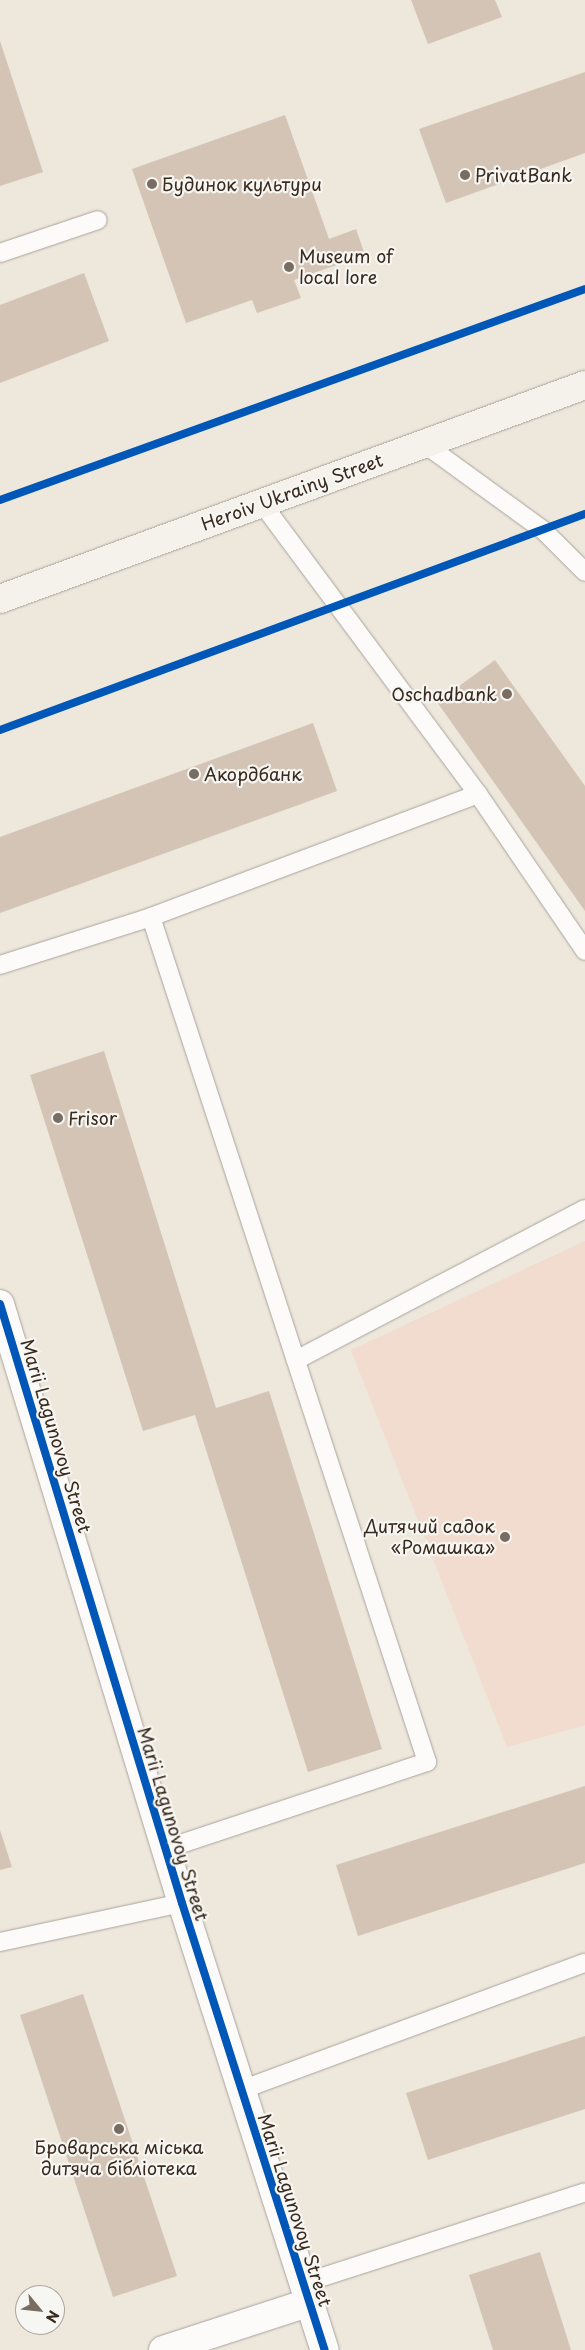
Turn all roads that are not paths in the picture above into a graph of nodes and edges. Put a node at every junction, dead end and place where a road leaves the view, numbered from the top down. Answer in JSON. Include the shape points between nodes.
{"nodes":[{"id":1,"x":98,"y":220,"type":"dead end"},
{"id":2,"x":0,"y":253,"type":"edge"},
{"id":3,"x":585,"y":385,"type":"edge"},
{"id":4,"x":426,"y":445,"type":"junction"},
{"id":5,"x":261,"y":502,"type":"junction"},
{"id":6,"x":585,"y":572,"type":"edge"},
{"id":7,"x":0,"y":599,"type":"edge"},
{"id":8,"x":478,"y":794,"type":"junction"},
{"id":9,"x":151,"y":917,"type":"junction"},
{"id":10,"x":585,"y":951,"type":"edge"},
{"id":11,"x":0,"y":965,"type":"edge"},
{"id":12,"x":585,"y":1209,"type":"edge"},
{"id":13,"x":0,"y":1304,"type":"edge"},
{"id":14,"x":296,"y":1360,"type":"junction"},
{"id":15,"x":165,"y":1849,"type":"junction"},
{"id":16,"x":182,"y":1903,"type":"junction"},
{"id":17,"x":0,"y":1942,"type":"edge"},
{"id":18,"x":585,"y":1963,"type":"edge"},
{"id":19,"x":241,"y":2090,"type":"junction"},
{"id":20,"x":584,"y":2195,"type":"edge"},
{"id":21,"x":306,"y":2293,"type":"junction"},
{"id":22,"x":163,"y":2350,"type":"edge"},
{"id":23,"x":325,"y":2350,"type":"edge"}],
"edges":[{"from":1,"to":2,"type":"lane"},
{"from":3,"to":4,"type":"main road","name":"Heroiv Ukrainy Street"},
{"from":4,"to":5,"type":"main road","name":"Heroiv Ukrainy Street"},
{"from":4,"to":6,"type":"lane","via":[[543,530]]},
{"from":5,"to":7,"type":"main road","name":"Heroiv Ukrainy Street"},
{"from":5,"to":8,"type":"lane"},
{"from":8,"to":9,"type":"lane"},
{"from":8,"to":10,"type":"lane"},
{"from":9,"to":11,"type":"lane"},
{"from":9,"to":14,"type":"lane"},
{"from":12,"to":14,"type":"lane"},
{"from":13,"to":15,"type":"street","name":"Marii Lagunovoy Street"},
{"from":14,"to":15,"type":"lane","via":[[427,1762]]},
{"from":15,"to":16,"type":"street","name":"Marii Lagunovoy Street"},
{"from":16,"to":17,"type":"lane"},
{"from":16,"to":19,"type":"street","name":"Marii Lagunovoy Street"},
{"from":18,"to":19,"type":"lane"},
{"from":19,"to":21,"type":"street","name":"Marii Lagunovoy Street"},
{"from":20,"to":21,"type":"lane"},
{"from":21,"to":22,"type":"street"},
{"from":21,"to":23,"type":"street","name":"Marii Lagunovoy Street"}]}
